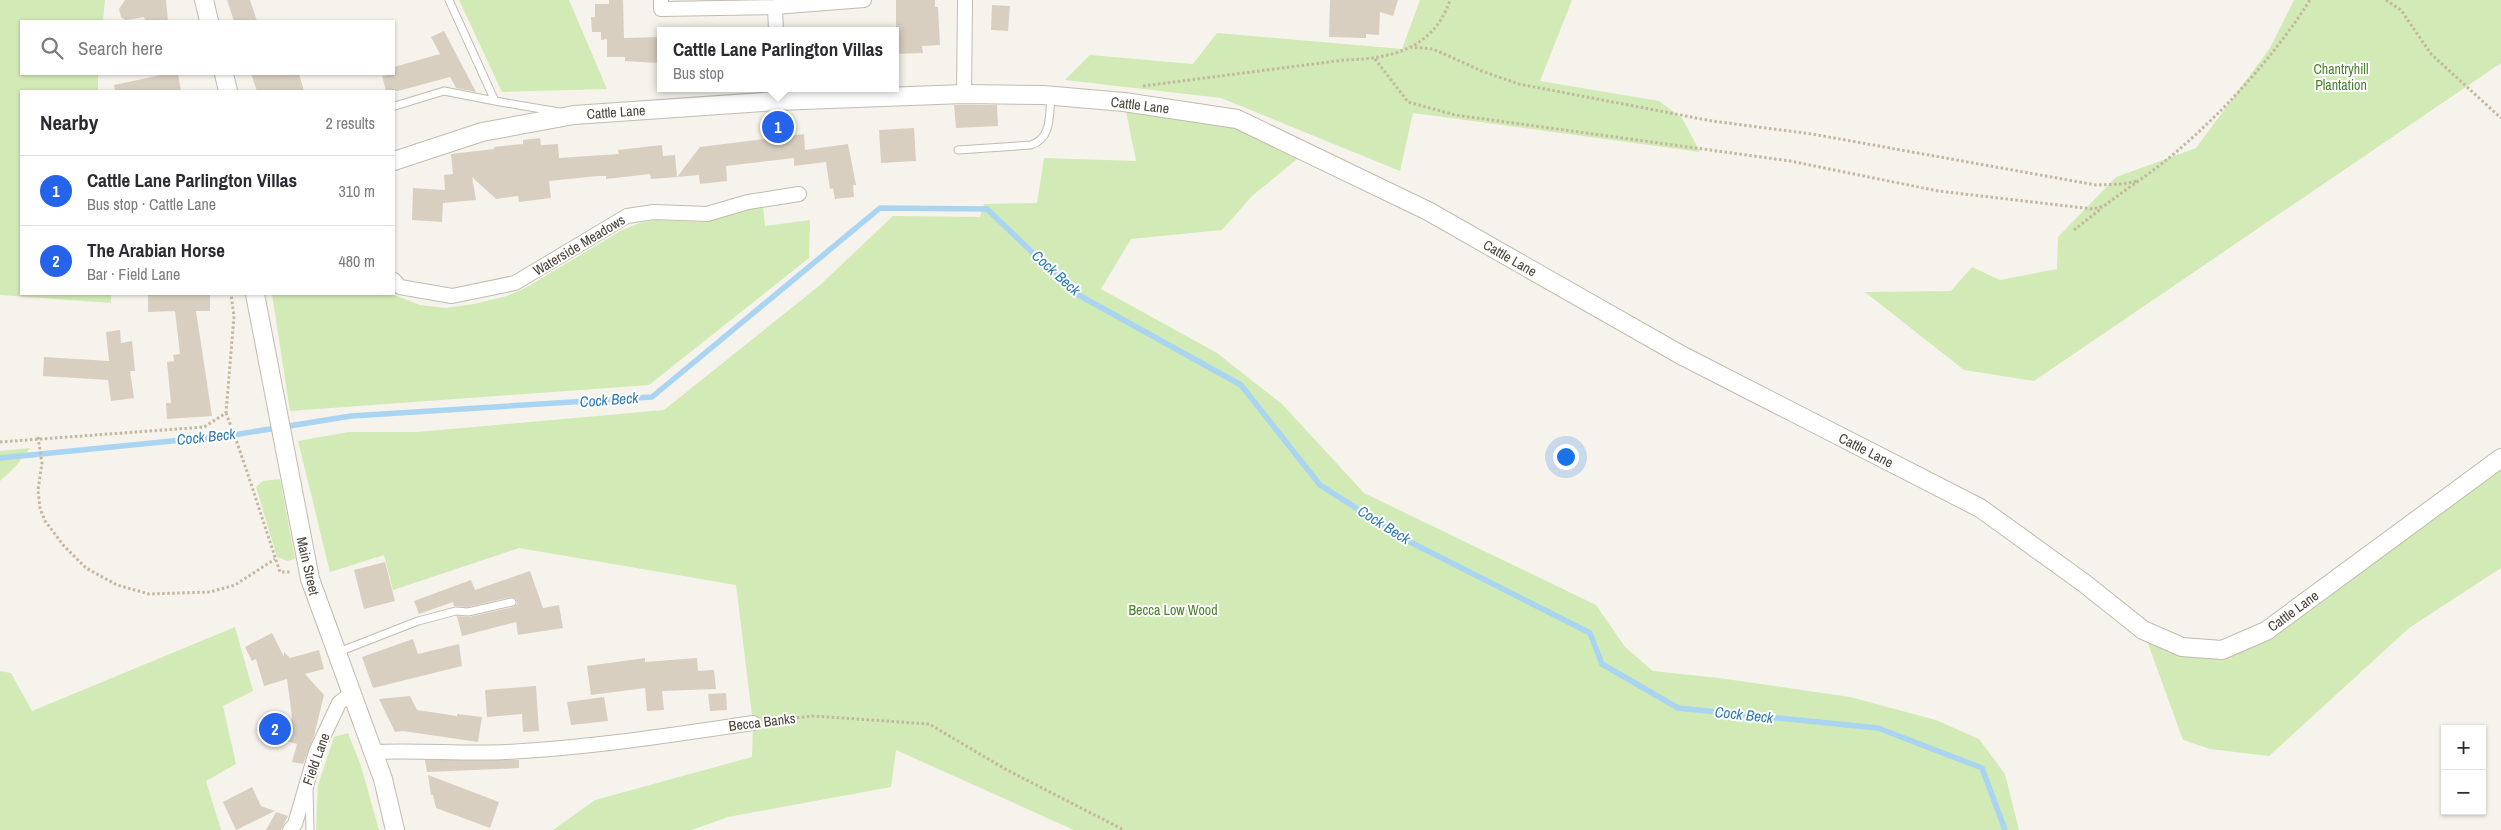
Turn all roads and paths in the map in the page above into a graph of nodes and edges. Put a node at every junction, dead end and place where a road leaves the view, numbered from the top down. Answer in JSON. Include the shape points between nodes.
{"nodes":[{"id":1,"x":204,"y":0,"type":"edge"},
{"id":2,"x":449,"y":0,"type":"edge"},
{"id":3,"x":661,"y":0,"type":"edge"},
{"id":4,"x":864,"y":0,"type":"edge"},
{"id":5,"x":965,"y":0,"type":"edge"},
{"id":6,"x":1450,"y":0,"type":"edge"},
{"id":7,"x":2310,"y":0,"type":"edge"},
{"id":8,"x":2386,"y":0,"type":"edge"},
{"id":9,"x":775,"y":7,"type":"junction"},
{"id":10,"x":209,"y":20,"type":"edge"},
{"id":11,"x":776,"y":27,"type":"edge"},
{"id":12,"x":1410,"y":47,"type":"junction"},
{"id":13,"x":1375,"y":59,"type":"junction"},
{"id":14,"x":224,"y":75,"type":"edge"},
{"id":15,"x":1142,"y":86,"type":"dead end"},
{"id":16,"x":228,"y":90,"type":"edge"},
{"id":17,"x":964,"y":94,"type":"junction"},
{"id":18,"x":777,"y":95,"type":"edge"},
{"id":19,"x":1051,"y":96,"type":"junction"},
{"id":20,"x":495,"y":101,"type":"junction"},
{"id":21,"x":395,"y":106,"type":"dead end"},
{"id":22,"x":574,"y":114,"type":"junction"},
{"id":23,"x":2501,"y":118,"type":"edge"},
{"id":24,"x":958,"y":150,"type":"dead end"},
{"id":25,"x":395,"y":161,"type":"edge"},
{"id":26,"x":2141,"y":180,"type":"junction"},
{"id":27,"x":799,"y":194,"type":"dead end"},
{"id":28,"x":2104,"y":206,"type":"junction"},
{"id":29,"x":2074,"y":230,"type":"dead end"},
{"id":30,"x":395,"y":281,"type":"edge"},
{"id":31,"x":231,"y":295,"type":"edge"},
{"id":32,"x":255,"y":295,"type":"edge"},
{"id":33,"x":226,"y":412,"type":"junction"},
{"id":34,"x":38,"y":437,"type":"junction"},
{"id":35,"x":0,"y":442,"type":"edge"},
{"id":36,"x":2501,"y":458,"type":"edge"},
{"id":37,"x":275,"y":559,"type":"junction"},
{"id":38,"x":310,"y":579,"type":"junction"},
{"id":39,"x":512,"y":602,"type":"dead end"},
{"id":40,"x":336,"y":653,"type":"junction"},
{"id":41,"x":352,"y":693,"type":"junction"},
{"id":42,"x":753,"y":723,"type":"joint"},
{"id":43,"x":374,"y":752,"type":"junction"},
{"id":44,"x":308,"y":777,"type":"junction"},
{"id":45,"x":290,"y":830,"type":"edge"},
{"id":46,"x":310,"y":830,"type":"edge"},
{"id":47,"x":395,"y":830,"type":"edge"},
{"id":48,"x":1124,"y":830,"type":"edge"}],
"edges":[{"from":1,"to":10,"type":"street"},
{"from":2,"to":20,"type":"lane"},
{"from":3,"to":9,"type":"street","via":[[661,9]]},
{"from":4,"to":9,"type":"street"},
{"from":5,"to":17,"type":"street"},
{"from":6,"to":12,"type":"path","via":[[1434,28]]},
{"from":7,"to":26,"type":"path","via":[[2290,32],[2218,112],[2183,147]]},
{"from":8,"to":23,"type":"path","via":[[2401,10],[2431,54]]},
{"from":9,"to":11,"type":"street"},
{"from":12,"to":13,"type":"path"},
{"from":12,"to":26,"type":"path","via":[[1433,49],[1519,84],[1712,121],[1812,134],[2096,185]]},
{"from":13,"to":15,"type":"path","via":[[1344,60]]},
{"from":13,"to":28,"type":"path","via":[[1408,102],[1455,115],[1770,158],[1938,191],[2093,209]]},
{"from":14,"to":16,"type":"street"},
{"from":17,"to":18,"type":"street","name":"Cattle Lane"},
{"from":17,"to":19,"type":"street","name":"Cattle Lane"},
{"from":18,"to":22,"type":"street","name":"Cattle Lane"},
{"from":19,"to":24,"type":"lane","via":[[1047,133],[1040,142]]},
{"from":19,"to":36,"type":"street","name":"Cattle Lane","via":[[1124,102],[1237,119],[1410,202],[1681,355],[1980,508],[2143,630],[2182,647],[2222,650],[2266,631]]},
{"from":20,"to":21,"type":"lane","via":[[444,91]]},
{"from":20,"to":22,"type":"lane"},
{"from":22,"to":25,"type":"street","name":"Cattle Lane","via":[[482,132]]},
{"from":26,"to":28,"type":"path"},
{"from":27,"to":30,"type":"street","name":"Waterside Meadows","via":[[748,202],[707,214],[654,212],[627,216],[515,283],[452,296],[400,288]]},
{"from":28,"to":29,"type":"path"},
{"from":31,"to":33,"type":"path","via":[[234,316]]},
{"from":32,"to":38,"type":"street","name":"Main Street"},
{"from":33,"to":34,"type":"path","via":[[204,427]]},
{"from":33,"to":37,"type":"path"},
{"from":34,"to":35,"type":"path"},
{"from":34,"to":37,"type":"path","via":[[41,472],[38,490],[45,521],[86,568],[117,585],[149,594],[210,592],[235,585]]},
{"from":37,"to":38,"type":"path","via":[[280,572],[293,572]]},
{"from":38,"to":40,"type":"street","name":"Main Street"},
{"from":39,"to":40,"type":"lane","via":[[418,621]]},
{"from":40,"to":41,"type":"street","name":"Main Street"},
{"from":41,"to":43,"type":"street","name":"Main Street"},
{"from":41,"to":44,"type":"street","name":"Field Lane","via":[[339,703]]},
{"from":42,"to":43,"type":"street","name":"Becca Banks","via":[[506,752]]},
{"from":42,"to":48,"type":"path","name":"Becca Banks","via":[[814,716],[929,724],[1007,770]]},
{"from":43,"to":47,"type":"street","name":"Main Street"},
{"from":44,"to":45,"type":"street","name":"Field Lane"},
{"from":44,"to":46,"type":"lane"}]}
